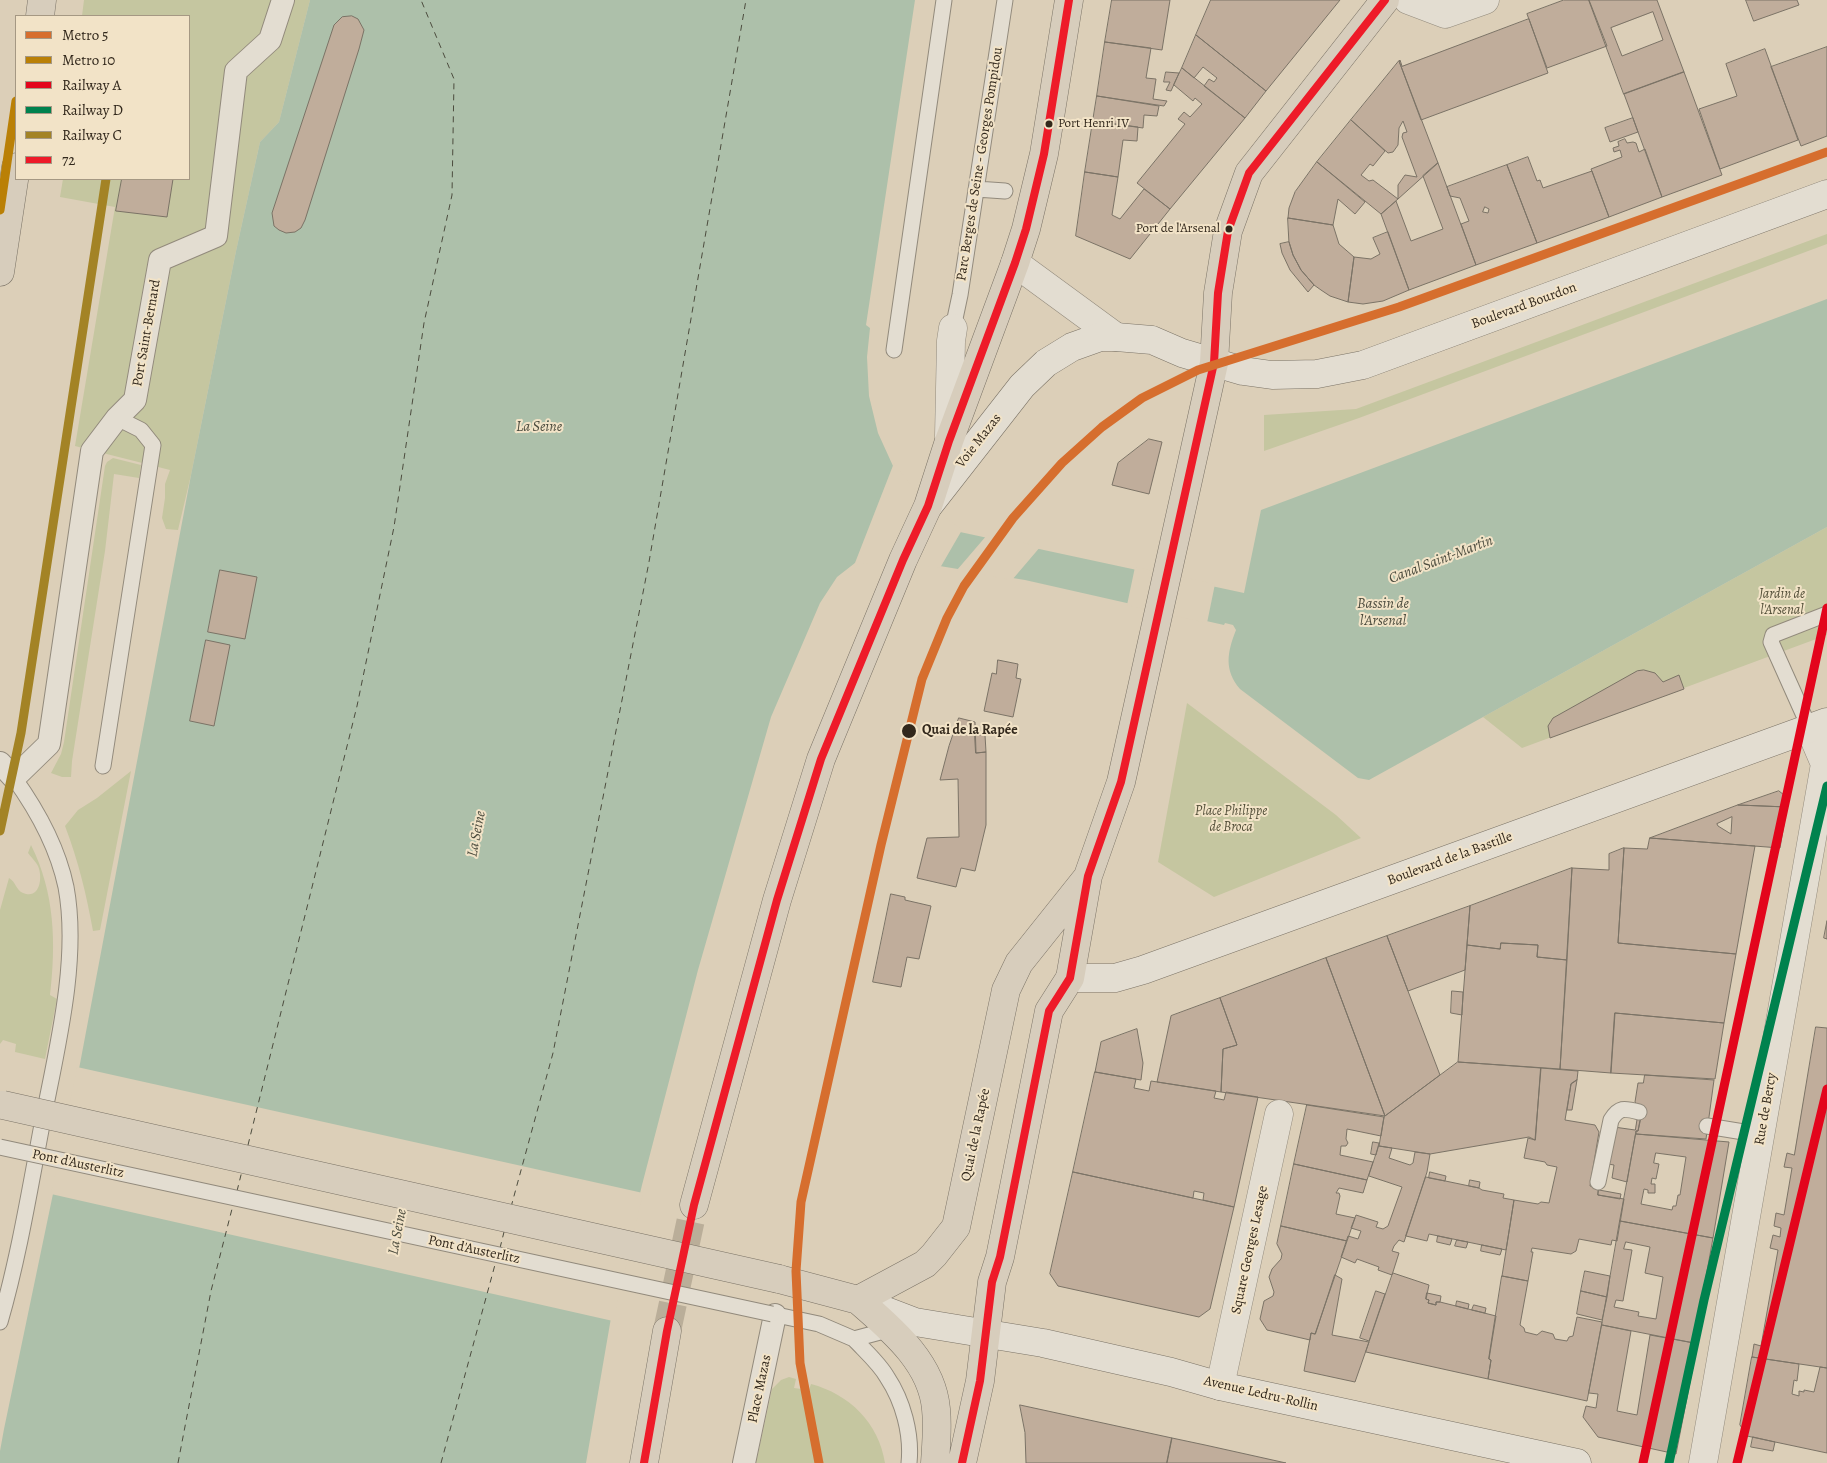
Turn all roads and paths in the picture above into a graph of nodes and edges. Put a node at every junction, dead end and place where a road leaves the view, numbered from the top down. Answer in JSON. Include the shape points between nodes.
{"nodes":[{"id":1,"x":42,"y":0,"type":"edge"},
{"id":2,"x":283,"y":0,"type":"edge"},
{"id":3,"x":944,"y":0,"type":"edge"},
{"id":4,"x":1004,"y":0,"type":"edge"},
{"id":5,"x":1069,"y":0,"type":"edge"},
{"id":6,"x":1385,"y":0,"type":"edge"},
{"id":7,"x":1408,"y":0,"type":"edge"},
{"id":8,"x":1485,"y":0,"type":"edge"},
{"id":9,"x":40,"y":15,"type":"edge"},
{"id":10,"x":15,"y":174,"type":"edge"},
{"id":11,"x":976,"y":189,"type":"junction"},
{"id":12,"x":1005,"y":191,"type":"dead end"},
{"id":13,"x":1827,"y":194,"type":"edge"},
{"id":14,"x":1015,"y":263,"type":"junction"},
{"id":15,"x":0,"y":272,"type":"edge"},
{"id":16,"x":953,"y":328,"type":"joint"},
{"id":17,"x":1116,"y":337,"type":"junction"},
{"id":18,"x":894,"y":350,"type":"dead end"},
{"id":19,"x":1214,"y":363,"type":"junction"},
{"id":20,"x":117,"y":418,"type":"junction"},
{"id":21,"x":949,"y":441,"type":"junction"},
{"id":22,"x":928,"y":506,"type":"junction"},
{"id":23,"x":1827,"y":614,"type":"edge"},
{"id":24,"x":1818,"y":725,"type":"edge"},
{"id":25,"x":103,"y":766,"type":"dead end"},
{"id":26,"x":7,"y":771,"type":"edge"},
{"id":27,"x":1088,"y":876,"type":"junction"},
{"id":28,"x":1070,"y":978,"type":"junction"},
{"id":29,"x":1,"y":1104,"type":"edge"},
{"id":30,"x":1639,"y":1112,"type":"dead end"},
{"id":31,"x":1279,"y":1114,"type":"dead end"},
{"id":32,"x":1707,"y":1126,"type":"dead end"},
{"id":33,"x":1762,"y":1135,"type":"junction"},
{"id":34,"x":0,"y":1147,"type":"edge"},
{"id":35,"x":1598,"y":1182,"type":"dead end"},
{"id":36,"x":694,"y":1205,"type":"tunnel mouth"},
{"id":37,"x":858,"y":1300,"type":"junction"},
{"id":38,"x":774,"y":1314,"type":"junction"},
{"id":39,"x":0,"y":1322,"type":"edge"},
{"id":40,"x":903,"y":1326,"type":"junction"},
{"id":41,"x":667,"y":1331,"type":"tunnel mouth"},
{"id":42,"x":986,"y":1334,"type":"junction"},
{"id":43,"x":854,"y":1339,"type":"junction"},
{"id":44,"x":1220,"y":1386,"type":"junction"},
{"id":45,"x":644,"y":1463,"type":"edge"},
{"id":46,"x":744,"y":1463,"type":"edge"},
{"id":47,"x":909,"y":1463,"type":"edge"},
{"id":48,"x":935,"y":1463,"type":"edge"},
{"id":49,"x":962,"y":1463,"type":"edge"},
{"id":50,"x":1577,"y":1463,"type":"edge"},
{"id":51,"x":1703,"y":1463,"type":"edge"}],
"edges":[{"from":1,"to":9,"type":"main road"},
{"from":2,"to":20,"type":"street","name":"Port Saint-Bernard","via":[[270,40],[236,71],[216,236],[160,260],[135,400]]},
{"from":3,"to":18,"type":"lane"},
{"from":4,"to":11,"type":"lane","name":"Parc Berges de Seine - Georges Pompidou"},
{"from":5,"to":14,"type":"main road","via":[[1040,173]]},
{"from":6,"to":19,"type":"main road","via":[[1249,174],[1228,231],[1218,293]]},
{"from":7,"to":8,"type":"main road","via":[[1445,14]]},
{"from":10,"to":15,"type":"main road"},
{"from":11,"to":12,"type":"lane"},
{"from":11,"to":16,"type":"lane","name":"Parc Berges de Seine - Georges Pompidou"},
{"from":13,"to":19,"type":"main road","name":"Boulevard Bourdon","via":[[1363,365],[1317,374],[1272,375]]},
{"from":14,"to":17,"type":"main road"},
{"from":14,"to":21,"type":"main road"},
{"from":16,"to":21,"type":"main road"},
{"from":17,"to":19,"type":"main road","name":"Voie Mazas","via":[[1152,340]]},
{"from":17,"to":22,"type":"main road","name":"Voie Mazas","via":[[1100,337],[1072,347],[1046,363],[1022,386]]},
{"from":19,"to":27,"type":"main road","via":[[1121,782]]},
{"from":20,"to":25,"type":"lane","via":[[140,430],[153,444]]},
{"from":20,"to":26,"type":"street","name":"Port Saint-Bernard","via":[[92,451],[49,744]]},
{"from":21,"to":22,"type":"main road"},
{"from":22,"to":36,"type":"main road","name":"Voie Mazas","via":[[820,759],[775,909]]},
{"from":23,"to":24,"type":"lane","via":[[1773,635],[1771,642]]},
{"from":24,"to":28,"type":"main road","name":"Boulevard de la Bastille","via":[[1143,970],[1115,978]]},
{"from":24,"to":33,"type":"main road","name":"Rue de Bercy","via":[[1826,764]]},
{"from":26,"to":39,"type":"lane","via":[[38,818],[56,858],[66,888],[70,937],[63,1015],[18,1248]]},
{"from":27,"to":28,"type":"main road"},
{"from":27,"to":37,"type":"main road","name":"Quai de la Rapée","via":[[1019,963],[1006,990],[956,1227],[925,1264]]},
{"from":28,"to":42,"type":"main road","via":[[1049,1011],[1000,1257],[992,1282]]},
{"from":29,"to":37,"type":"main road","bridge":true,"via":[[778,1279]]},
{"from":30,"to":35,"type":"lane","via":[[1616,1111],[1611,1120]]},
{"from":31,"to":44,"type":"main road","name":"Square Georges Lesage"},
{"from":32,"to":33,"type":"lane"},
{"from":33,"to":51,"type":"main road","name":"Rue de Bercy"},
{"from":34,"to":38,"type":"lane","name":"Pont d'Austerlitz","bridge":true},
{"from":37,"to":40,"type":"main road"},
{"from":38,"to":43,"type":"lane","name":"Pont d'Austerlitz","via":[[820,1324]]},
{"from":38,"to":46,"type":"street","name":"Place Mazas"},
{"from":40,"to":42,"type":"main road","name":"Avenue Ledru-Rollin"},
{"from":40,"to":43,"type":"lane"},
{"from":40,"to":48,"type":"main road","via":[[931,1385],[936,1409]]},
{"from":41,"to":45,"type":"main road"},
{"from":42,"to":44,"type":"main road","name":"Avenue Ledru-Rollin","via":[[1043,1343]]},
{"from":42,"to":49,"type":"main road","via":[[980,1381]]},
{"from":43,"to":47,"type":"lane","via":[[887,1376],[897,1394],[904,1414]]},
{"from":44,"to":50,"type":"main road","name":"Avenue Ledru-Rollin"}]}
